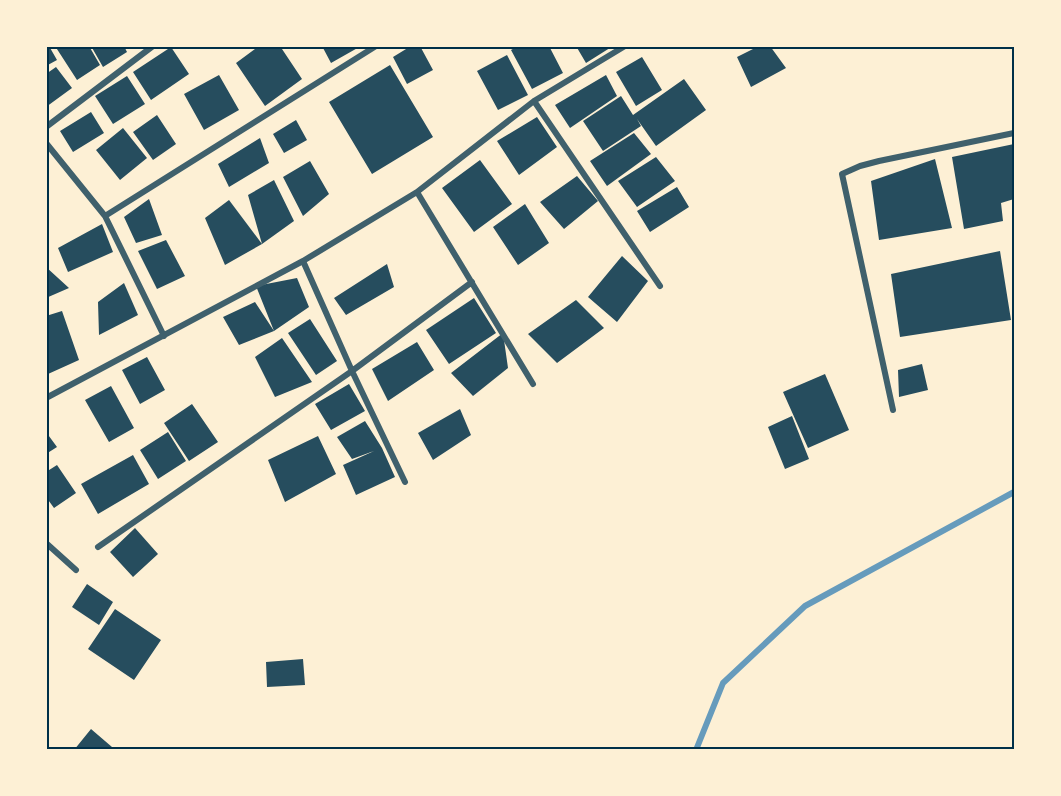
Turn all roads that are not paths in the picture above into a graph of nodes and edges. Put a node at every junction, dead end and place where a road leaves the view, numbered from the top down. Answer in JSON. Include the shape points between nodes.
{"nodes":[{"id":1,"x":153,"y":46,"type":"edge"},
{"id":2,"x":376,"y":46,"type":"edge"},
{"id":3,"x":625,"y":46,"type":"edge"},
{"id":4,"x":534,"y":101,"type":"junction"},
{"id":5,"x":46,"y":127,"type":"edge"},
{"id":6,"x":1014,"y":133,"type":"edge"},
{"id":7,"x":46,"y":143,"type":"edge"},
{"id":8,"x":417,"y":192,"type":"junction"},
{"id":9,"x":105,"y":216,"type":"junction"},
{"id":10,"x":303,"y":261,"type":"junction"},
{"id":11,"x":472,"y":282,"type":"junction"},
{"id":12,"x":660,"y":286,"type":"dead end"},
{"id":13,"x":164,"y":336,"type":"junction"},
{"id":14,"x":352,"y":371,"type":"junction"},
{"id":15,"x":533,"y":384,"type":"dead end"},
{"id":16,"x":46,"y":398,"type":"edge"},
{"id":17,"x":893,"y":410,"type":"dead end"},
{"id":18,"x":405,"y":482,"type":"dead end"},
{"id":19,"x":46,"y":543,"type":"edge"},
{"id":20,"x":98,"y":547,"type":"dead end"},
{"id":21,"x":76,"y":570,"type":"dead end"}],
"edges":[{"from":1,"to":5,"type":"street"},
{"from":2,"to":9,"type":"street"},
{"from":3,"to":4,"type":"street"},
{"from":4,"to":8,"type":"street"},
{"from":4,"to":12,"type":"street"},
{"from":6,"to":17,"type":"street","via":[[879,160],[842,174]]},
{"from":7,"to":9,"type":"street"},
{"from":8,"to":10,"type":"street"},
{"from":8,"to":11,"type":"street"},
{"from":9,"to":13,"type":"street"},
{"from":10,"to":13,"type":"street"},
{"from":10,"to":14,"type":"street"},
{"from":11,"to":14,"type":"street"},
{"from":11,"to":15,"type":"street"},
{"from":13,"to":16,"type":"street"},
{"from":14,"to":18,"type":"street"},
{"from":14,"to":20,"type":"street"},
{"from":19,"to":21,"type":"street"}]}
